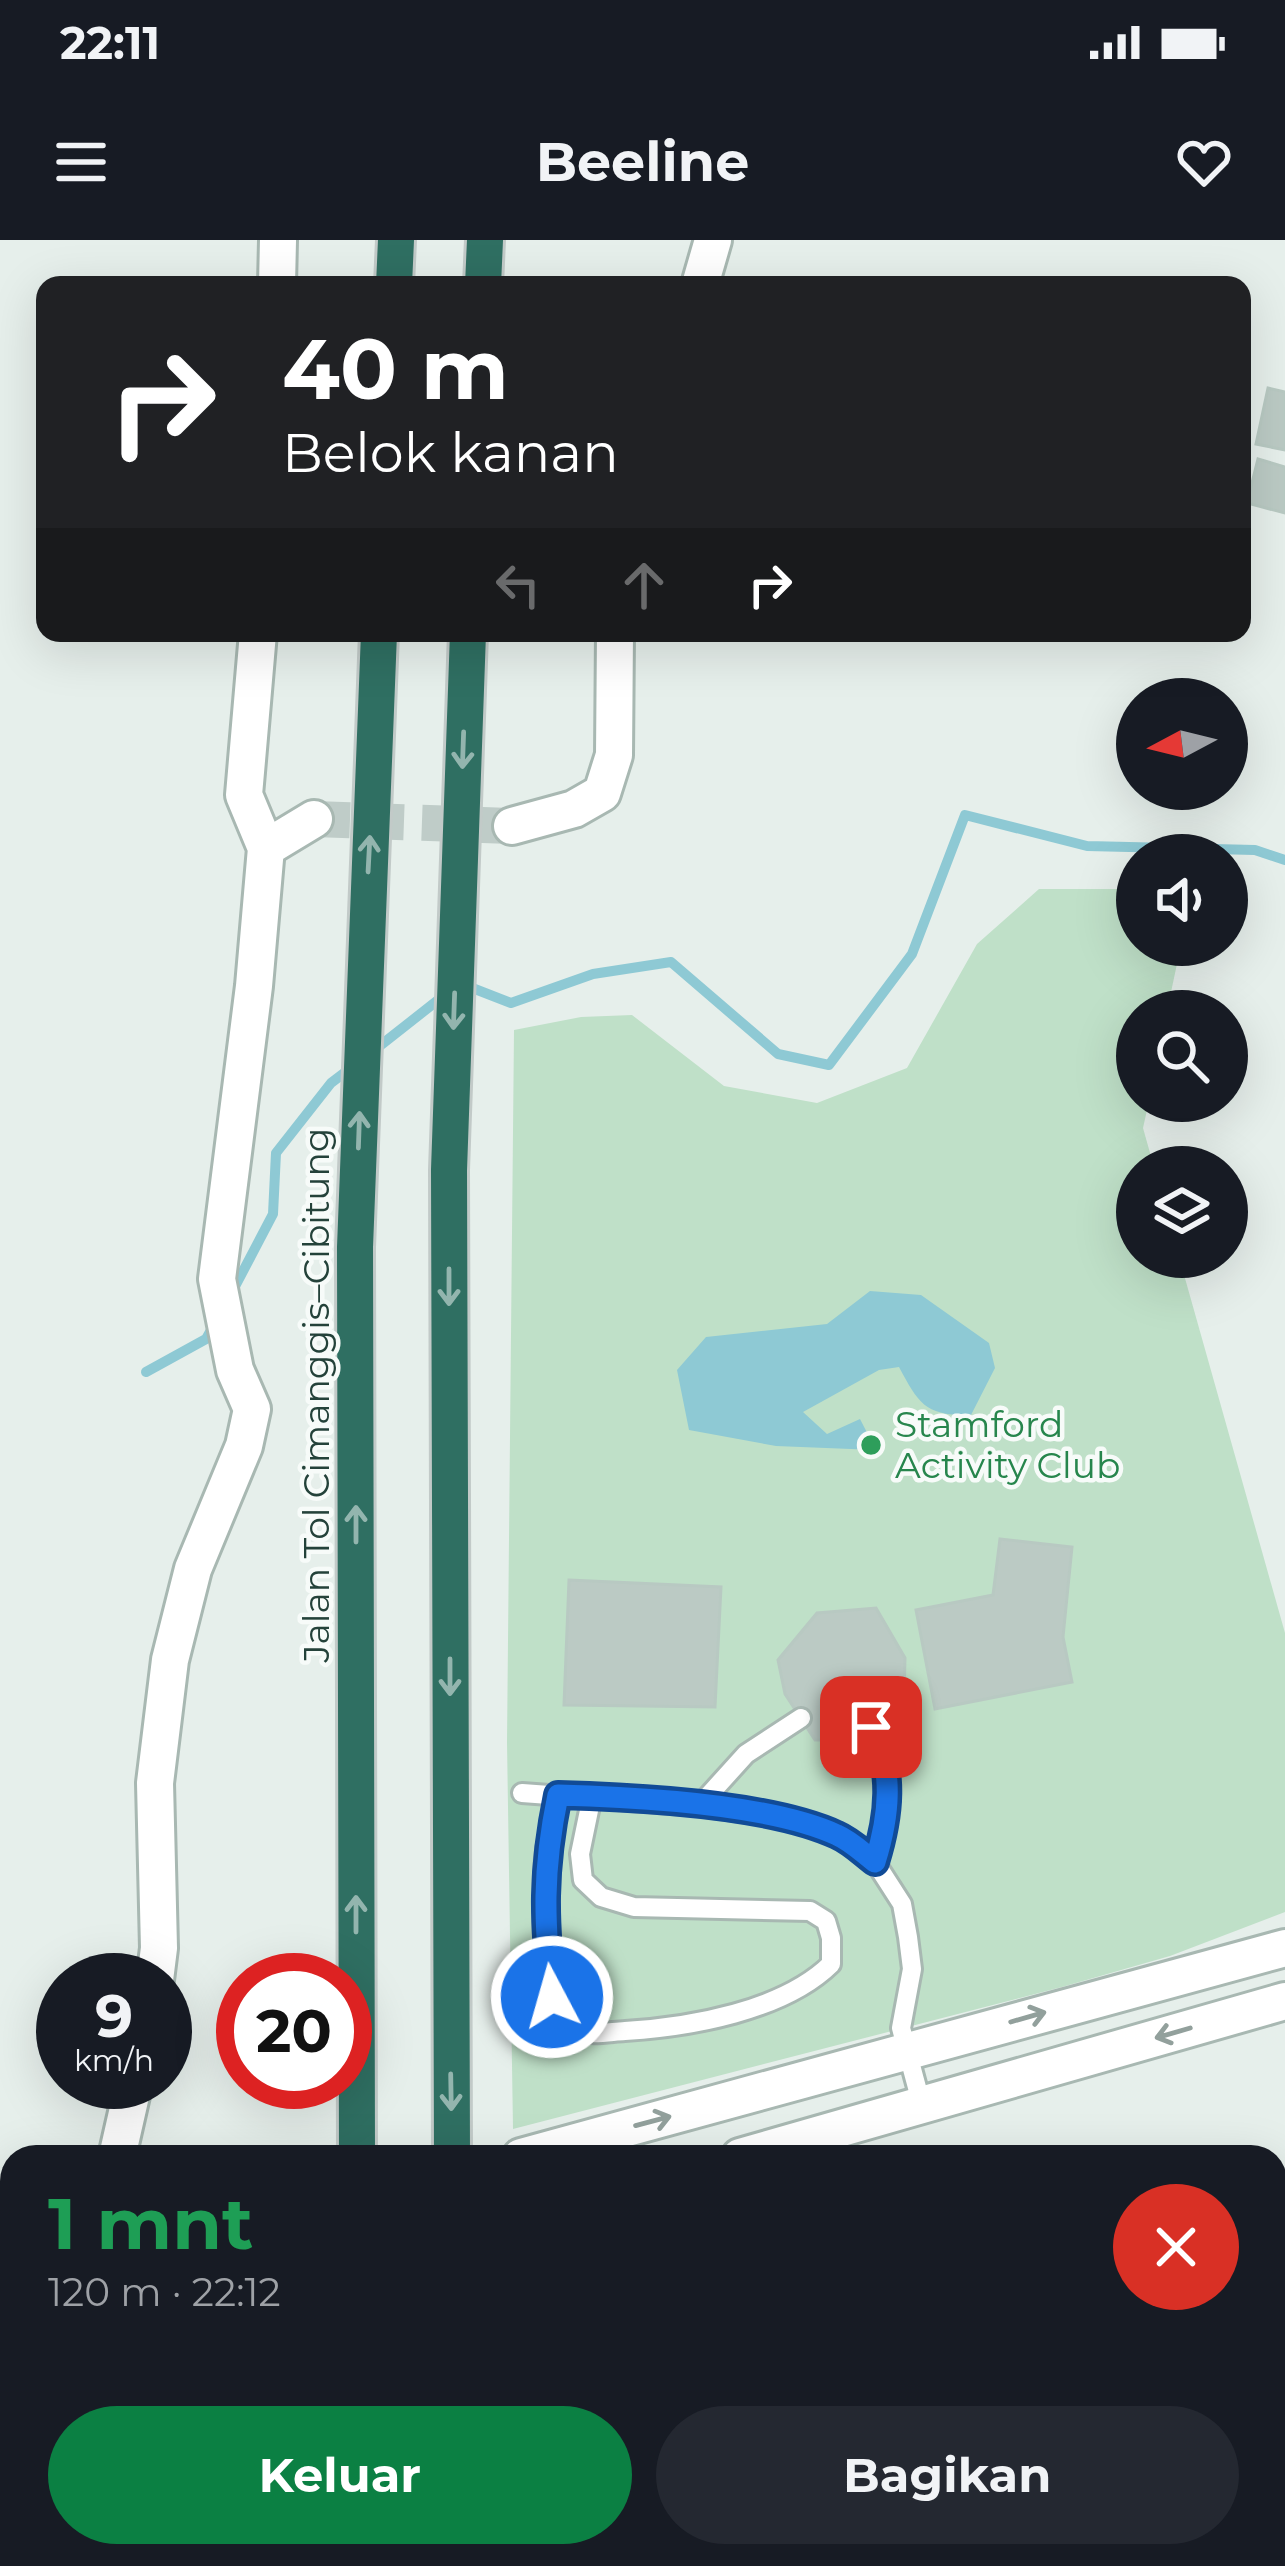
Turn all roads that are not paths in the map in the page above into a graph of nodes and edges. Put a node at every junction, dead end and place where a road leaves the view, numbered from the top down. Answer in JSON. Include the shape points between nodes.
{"nodes":[{"id":1,"x":278,"y":240,"type":"edge"},
{"id":2,"x":396,"y":240,"type":"edge"},
{"id":3,"x":485,"y":240,"type":"edge"},
{"id":4,"x":713,"y":240,"type":"edge"},
{"id":5,"x":278,"y":276,"type":"edge"},
{"id":6,"x":394,"y":276,"type":"edge"},
{"id":7,"x":483,"y":276,"type":"edge"},
{"id":8,"x":703,"y":276,"type":"edge"},
{"id":9,"x":257,"y":642,"type":"edge"},
{"id":10,"x":379,"y":642,"type":"edge"},
{"id":11,"x":468,"y":642,"type":"edge"},
{"id":12,"x":615,"y":642,"type":"edge"},
{"id":13,"x":314,"y":820,"type":"tunnel mouth"},
{"id":14,"x":512,"y":826,"type":"tunnel mouth"},
{"id":15,"x":266,"y":848,"type":"junction"},
{"id":16,"x":801,"y":1718,"type":"dead end"},
{"id":17,"x":871,"y":1727,"type":"dead end"},
{"id":18,"x":522,"y":1793,"type":"dead end"},
{"id":19,"x":558,"y":1795,"type":"junction"},
{"id":20,"x":592,"y":1796,"type":"junction"},
{"id":21,"x":699,"y":1806,"type":"junction"},
{"id":22,"x":875,"y":1862,"type":"junction"},
{"id":23,"x":1285,"y":1948,"type":"edge"},
{"id":24,"x":158,"y":1953,"type":"edge"},
{"id":25,"x":1285,"y":2001,"type":"edge"},
{"id":26,"x":905,"y":2051,"type":"junction"},
{"id":27,"x":922,"y":2106,"type":"junction"},
{"id":28,"x":128,"y":2109,"type":"edge"},
{"id":29,"x":120,"y":2145,"type":"edge"},
{"id":30,"x":357,"y":2145,"type":"edge"},
{"id":31,"x":452,"y":2145,"type":"edge"},
{"id":32,"x":563,"y":2145,"type":"edge"},
{"id":33,"x":783,"y":2145,"type":"edge"}],
"edges":[{"from":1,"to":5,"type":"street"},
{"from":2,"to":6,"type":"highway"},
{"from":3,"to":7,"type":"highway"},
{"from":4,"to":8,"type":"street"},
{"from":9,"to":15,"type":"street","via":[[244,795]]},
{"from":30,"to":10,"type":"highway","name":"Jalan Tol Cimanggis–Cibitung","one_way":true,"via":[[355,1247]]},
{"from":11,"to":31,"type":"highway","one_way":true,"via":[[449,1170]]},
{"from":12,"to":14,"type":"street","via":[[614,755],[602,794]]},
{"from":13,"to":15,"type":"street"},
{"from":15,"to":24,"type":"street","via":[[217,1279],[235,1370],[252,1409],[170,1660],[154,1783]]},
{"from":16,"to":21,"type":"lane","via":[[746,1754]]},
{"from":17,"to":22,"type":"lane","via":[[887,1798]]},
{"from":18,"to":19,"type":"lane"},
{"from":19,"to":20,"type":"lane"},
{"from":19,"to":20,"type":"lane","via":[[545,1857],[544,1923],[552,1997],[564,2022],[584,2033],[725,2017],[832,1964],[826,1921],[810,1910],[634,1907],[601,1897],[583,1880],[580,1854]]},
{"from":20,"to":21,"type":"lane"},
{"from":21,"to":22,"type":"lane","via":[[799,1820]]},
{"from":22,"to":26,"type":"lane","via":[[902,1904],[908,1937]]},
{"from":26,"to":23,"type":"street","one_way":true},
{"from":25,"to":27,"type":"street","one_way":true},
{"from":26,"to":27,"type":"lane"},
{"from":32,"to":26,"type":"street","one_way":true},
{"from":27,"to":33,"type":"street"},
{"from":28,"to":29,"type":"street"}]}
